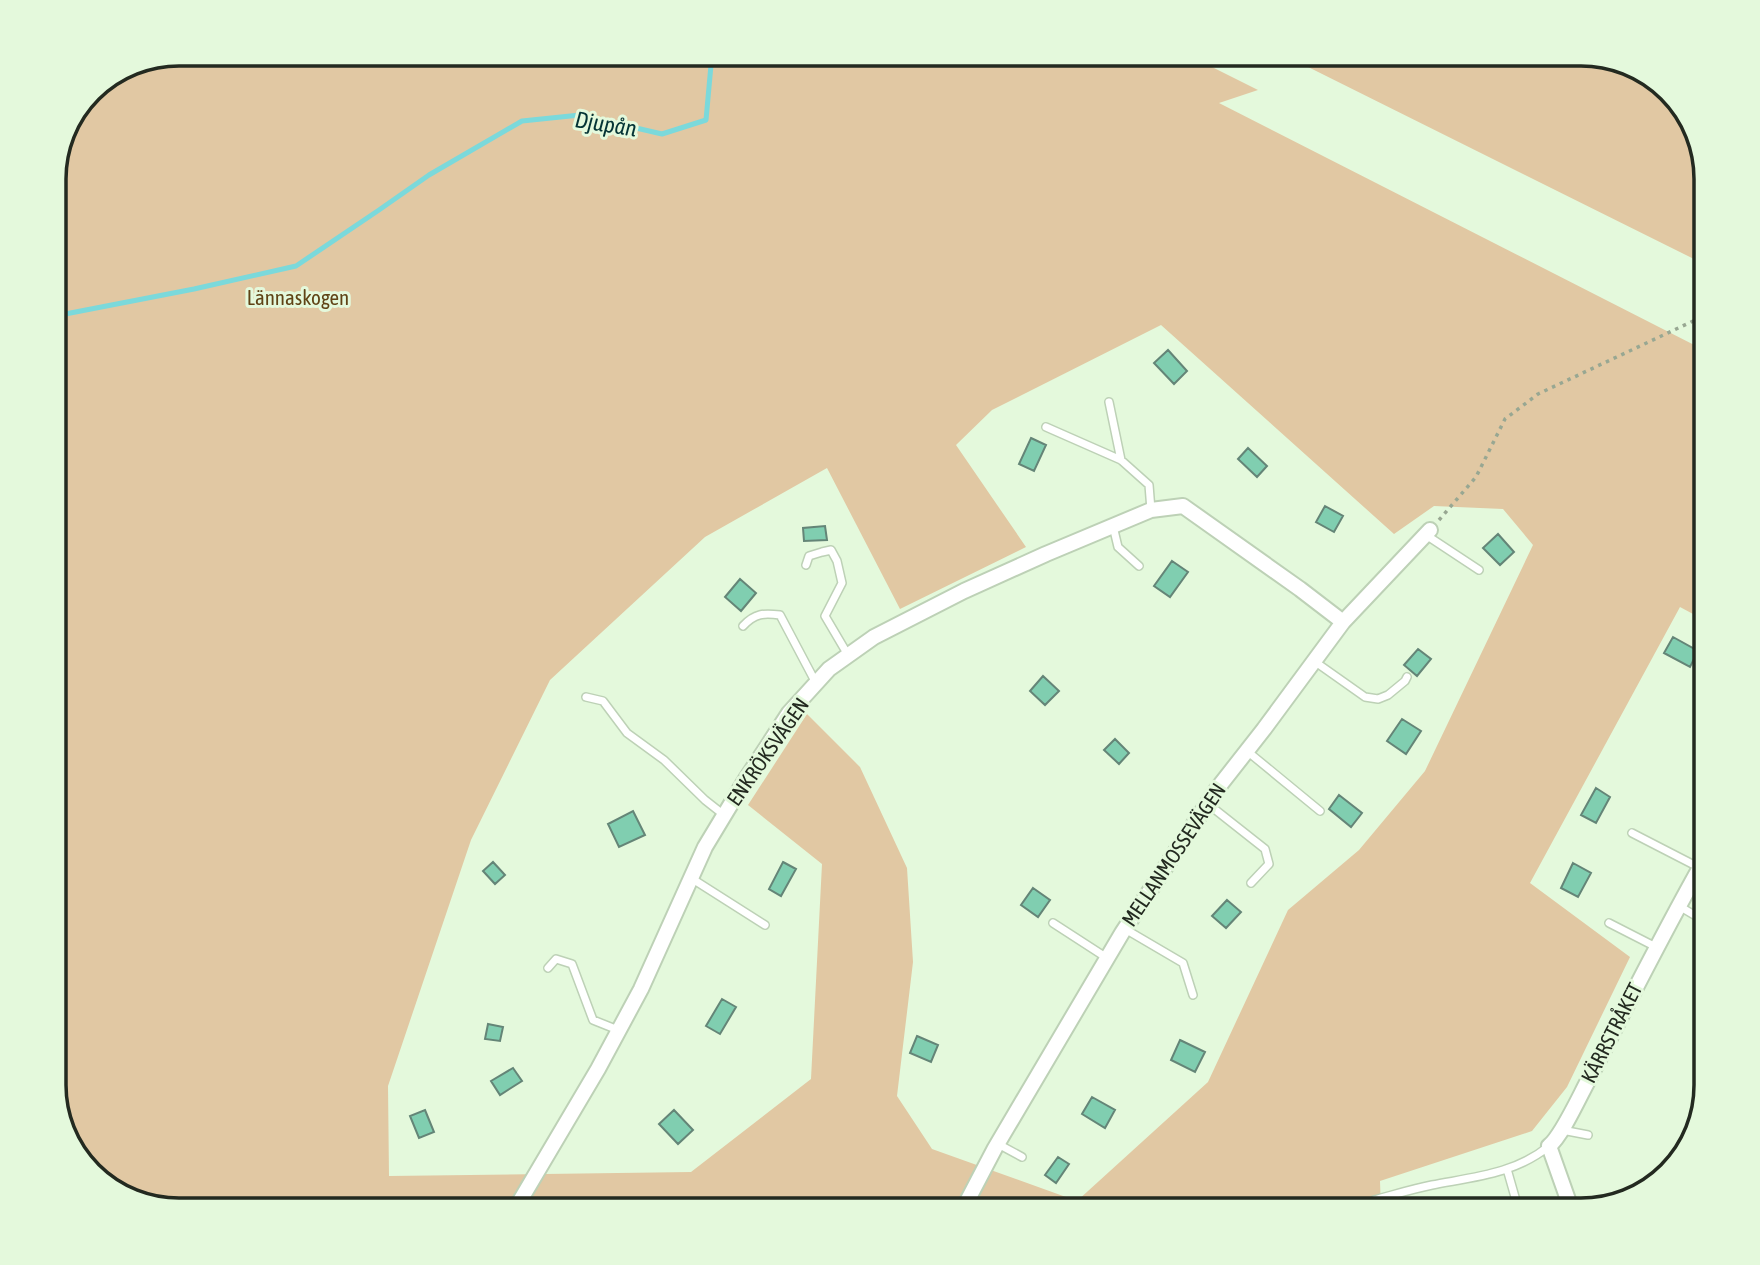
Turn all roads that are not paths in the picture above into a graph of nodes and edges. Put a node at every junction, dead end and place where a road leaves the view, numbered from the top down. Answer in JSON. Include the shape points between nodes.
{"nodes":[{"id":1,"x":1109,"y":402,"type":"dead end"},
{"id":2,"x":1046,"y":428,"type":"dead end"},
{"id":3,"x":1121,"y":460,"type":"junction"},
{"id":4,"x":1151,"y":510,"type":"junction"},
{"id":5,"x":1113,"y":526,"type":"junction"},
{"id":6,"x":1428,"y":533,"type":"joint"},
{"id":7,"x":806,"y":565,"type":"dead end"},
{"id":8,"x":1139,"y":566,"type":"dead end"},
{"id":9,"x":1479,"y":570,"type":"dead end"},
{"id":10,"x":1343,"y":622,"type":"junction"},
{"id":11,"x":743,"y":626,"type":"dead end"},
{"id":12,"x":848,"y":656,"type":"junction"},
{"id":13,"x":1314,"y":661,"type":"junction"},
{"id":14,"x":1407,"y":677,"type":"dead end"},
{"id":15,"x":816,"y":683,"type":"junction"},
{"id":16,"x":586,"y":697,"type":"dead end"},
{"id":17,"x":1247,"y":751,"type":"junction"},
{"id":18,"x":1207,"y":804,"type":"junction"},
{"id":19,"x":1320,"y":811,"type":"dead end"},
{"id":20,"x":724,"y":815,"type":"junction"},
{"id":21,"x":1632,"y":833,"type":"dead end"},
{"id":22,"x":1694,"y":859,"type":"edge"},
{"id":23,"x":691,"y":877,"type":"junction"},
{"id":24,"x":1694,"y":879,"type":"edge"},
{"id":25,"x":1251,"y":883,"type":"dead end"},
{"id":26,"x":1679,"y":905,"type":"junction"},
{"id":27,"x":1694,"y":914,"type":"edge"},
{"id":28,"x":1052,"y":923,"type":"dead end"},
{"id":29,"x":1609,"y":923,"type":"dead end"},
{"id":30,"x":765,"y":925,"type":"dead end"},
{"id":31,"x":1125,"y":929,"type":"junction"},
{"id":32,"x":1656,"y":947,"type":"junction"},
{"id":33,"x":1108,"y":958,"type":"junction"},
{"id":34,"x":548,"y":968,"type":"dead end"},
{"id":35,"x":1193,"y":995,"type":"dead end"},
{"id":36,"x":619,"y":1031,"type":"junction"},
{"id":37,"x":1561,"y":1130,"type":"junction"},
{"id":38,"x":1588,"y":1135,"type":"dead end"},
{"id":39,"x":997,"y":1144,"type":"junction"},
{"id":40,"x":1549,"y":1146,"type":"junction"},
{"id":41,"x":1022,"y":1157,"type":"dead end"},
{"id":42,"x":1507,"y":1169,"type":"junction"},
{"id":43,"x":522,"y":1198,"type":"edge"},
{"id":44,"x":969,"y":1198,"type":"edge"},
{"id":45,"x":1381,"y":1198,"type":"edge"},
{"id":46,"x":1516,"y":1198,"type":"edge"},
{"id":47,"x":1567,"y":1198,"type":"edge"}],
"edges":[{"from":1,"to":3,"type":"lane"},
{"from":2,"to":3,"type":"lane"},
{"from":3,"to":4,"type":"lane","via":[[1149,485]]},
{"from":4,"to":5,"type":"street","name":"ENKRÖKSVÄGEN"},
{"from":4,"to":10,"type":"street","name":"ENKRÖKSVÄGEN","via":[[1184,506]]},
{"from":5,"to":8,"type":"lane","via":[[1118,547]]},
{"from":5,"to":12,"type":"street","name":"ENKRÖKSVÄGEN","via":[[964,591]]},
{"from":6,"to":9,"type":"lane"},
{"from":6,"to":10,"type":"street","name":"MELLANMOSSEVÄGEN"},
{"from":7,"to":12,"type":"lane","via":[[809,556],[831,550],[837,561],[842,583],[825,616]]},
{"from":10,"to":13,"type":"street","name":"MELLANMOSSEVÄGEN"},
{"from":11,"to":15,"type":"lane","via":[[762,613],[780,615]]},
{"from":12,"to":15,"type":"street","name":"ENKRÖKSVÄGEN"},
{"from":13,"to":14,"type":"lane","via":[[1365,697],[1388,695]]},
{"from":13,"to":17,"type":"street","name":"MELLANMOSSEVÄGEN"},
{"from":15,"to":20,"type":"street","name":"ENKRÖKSVÄGEN","via":[[789,713]]},
{"from":16,"to":20,"type":"lane","via":[[603,701],[626,733],[664,760]]},
{"from":17,"to":18,"type":"street","name":"MELLANMOSSEVÄGEN"},
{"from":17,"to":19,"type":"lane"},
{"from":18,"to":25,"type":"lane","via":[[1265,849],[1269,864]]},
{"from":18,"to":31,"type":"street","name":"MELLANMOSSEVÄGEN"},
{"from":20,"to":23,"type":"street","name":"ENKRÖKSVÄGEN"},
{"from":21,"to":22,"type":"lane"},
{"from":23,"to":30,"type":"lane"},
{"from":23,"to":36,"type":"street","name":"ENKRÖKSVÄGEN"},
{"from":24,"to":26,"type":"street","name":"KÄRRSTRÅKET"},
{"from":26,"to":27,"type":"lane"},
{"from":26,"to":32,"type":"street","name":"KÄRRSTRÅKET"},
{"from":28,"to":33,"type":"lane"},
{"from":29,"to":32,"type":"lane"},
{"from":31,"to":33,"type":"street","name":"MELLANMOSSEVÄGEN"},
{"from":31,"to":35,"type":"lane","via":[[1183,963]]},
{"from":32,"to":37,"type":"street","name":"KÄRRSTRÅKET"},
{"from":33,"to":39,"type":"street","name":"MELLANMOSSEVÄGEN"},
{"from":34,"to":36,"type":"lane","via":[[556,959],[572,964],[593,1020]]},
{"from":36,"to":43,"type":"street","name":"ENKRÖKSVÄGEN"},
{"from":37,"to":38,"type":"lane"},
{"from":37,"to":40,"type":"street","name":"KÄRRSTRÅKET"},
{"from":39,"to":41,"type":"lane"},
{"from":39,"to":44,"type":"street","name":"MELLANMOSSEVÄGEN"},
{"from":40,"to":42,"type":"lane"},
{"from":40,"to":47,"type":"street"},
{"from":42,"to":45,"type":"lane"},
{"from":42,"to":46,"type":"lane"}]}
